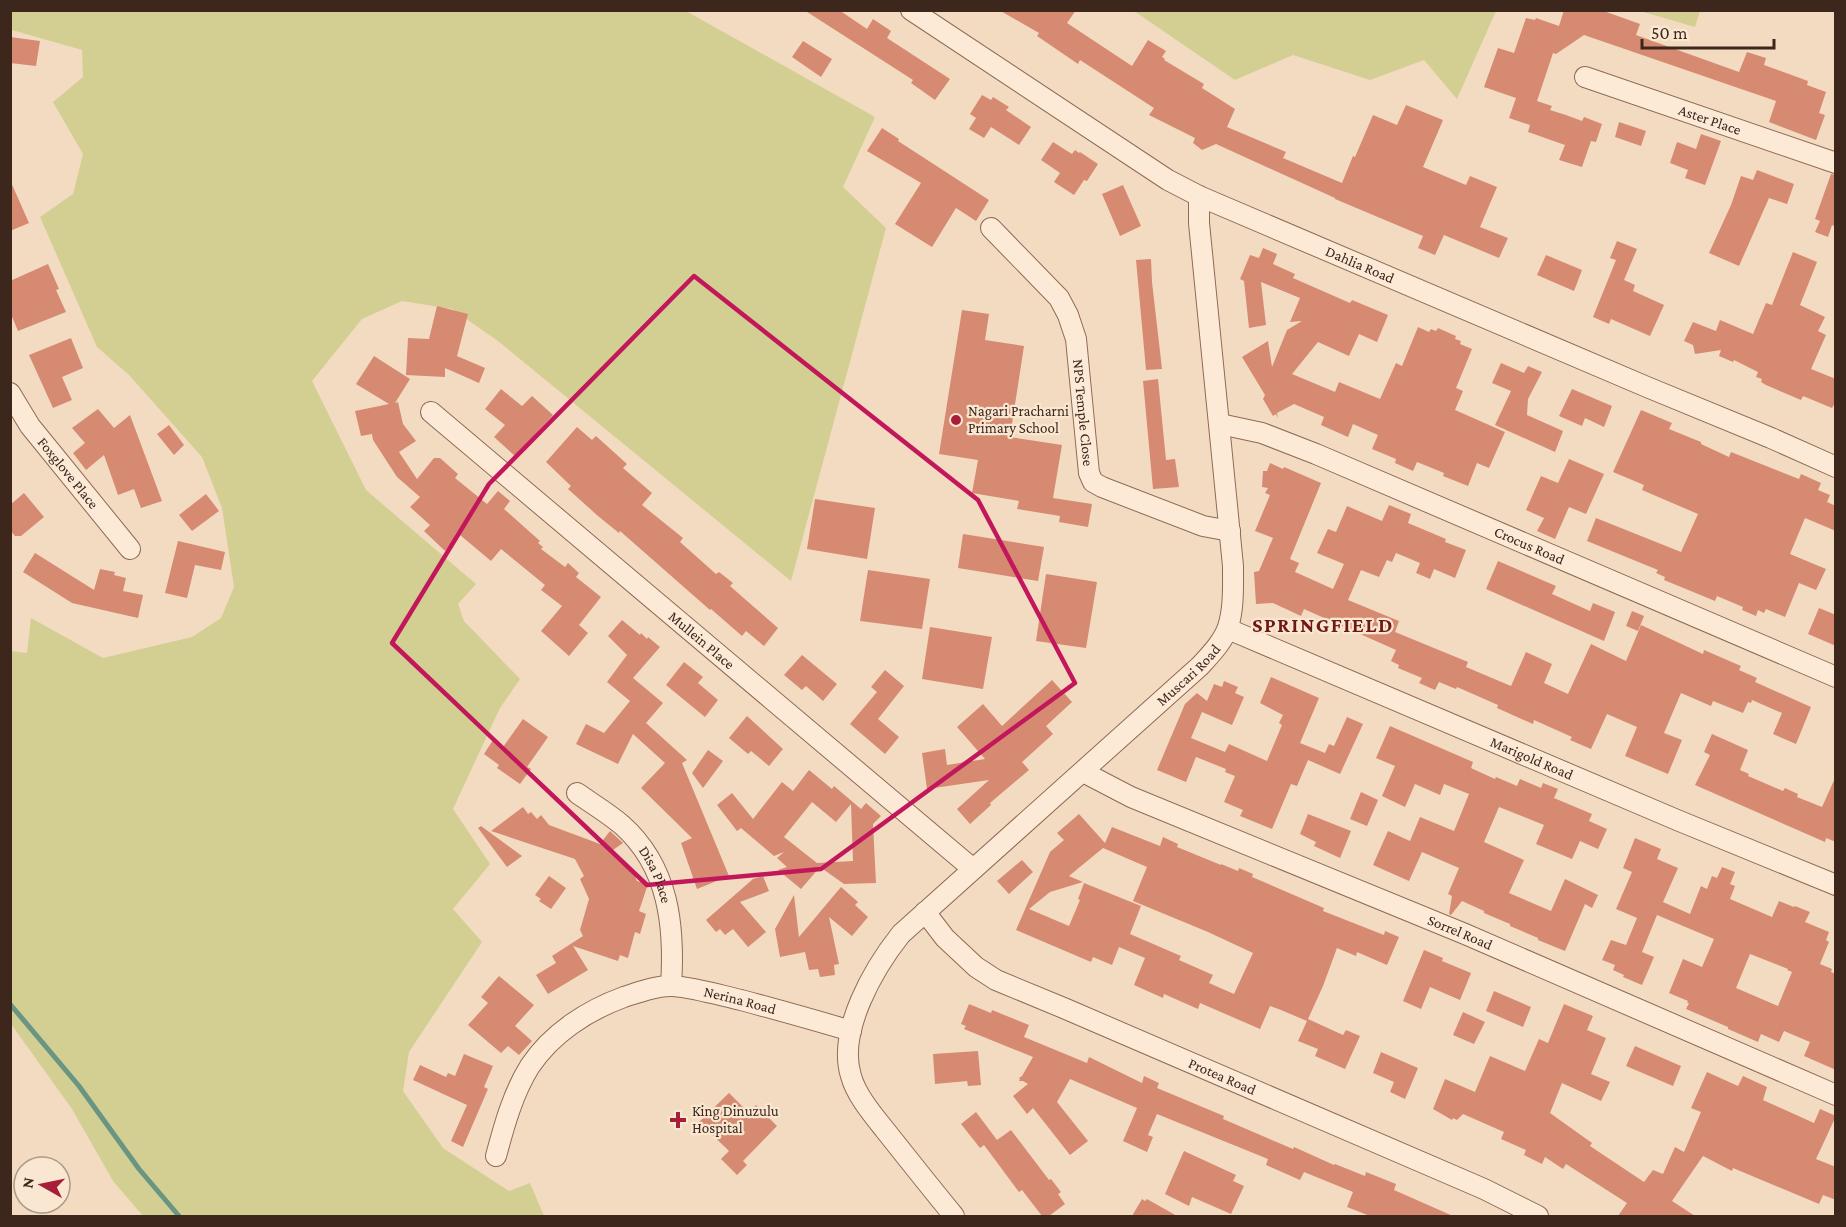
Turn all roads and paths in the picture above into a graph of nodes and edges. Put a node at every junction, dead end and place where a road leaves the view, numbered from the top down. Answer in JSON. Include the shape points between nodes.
{"nodes":[{"id":1,"x":911,"y":10,"type":"edge"},
{"id":2,"x":1585,"y":78,"type":"dead end"},
{"id":3,"x":1836,"y":163,"type":"edge"},
{"id":4,"x":1199,"y":196,"type":"junction"},
{"id":5,"x":991,"y":228,"type":"dead end"},
{"id":6,"x":10,"y":393,"type":"edge"},
{"id":7,"x":430,"y":412,"type":"dead end"},
{"id":8,"x":1220,"y":424,"type":"junction"},
{"id":9,"x":1836,"y":467,"type":"edge"},
{"id":10,"x":1230,"y":531,"type":"junction"},
{"id":11,"x":130,"y":549,"type":"dead end"},
{"id":12,"x":1228,"y":629,"type":"junction"},
{"id":13,"x":1836,"y":677,"type":"edge"},
{"id":14,"x":1083,"y":772,"type":"junction"},
{"id":15,"x":577,"y":793,"type":"dead end"},
{"id":16,"x":973,"y":869,"type":"junction"},
{"id":17,"x":1836,"y":885,"type":"edge"},
{"id":18,"x":925,"y":912,"type":"junction"},
{"id":19,"x":671,"y":986,"type":"junction"},
{"id":20,"x":851,"y":1031,"type":"junction"},
{"id":21,"x":1836,"y":1095,"type":"edge"},
{"id":22,"x":496,"y":1156,"type":"dead end"},
{"id":23,"x":954,"y":1216,"type":"edge"},
{"id":24,"x":1538,"y":1216,"type":"edge"}],
"edges":[{"from":1,"to":4,"type":"street","name":"Dahlia Road","via":[[1160,175]]},
{"from":2,"to":3,"type":"street","name":"Aster Place"},
{"from":4,"to":8,"type":"street","name":"Muscari Road"},
{"from":4,"to":9,"type":"street","name":"Dahlia Road"},
{"from":5,"to":10,"type":"street","name":"NPS Temple Close","via":[[1059,298],[1068,315],[1076,339],[1093,482],[1203,526]]},
{"from":6,"to":11,"type":"street","name":"Foxglove Place","via":[[30,426]]},
{"from":7,"to":16,"type":"street","name":"Mullein Place"},
{"from":8,"to":10,"type":"street","name":"Muscari Road"},
{"from":8,"to":13,"type":"street","name":"Crocus Road","via":[[1262,433],[1316,454]]},
{"from":10,"to":12,"type":"street","name":"Muscari Road","via":[[1233,586]]},
{"from":12,"to":14,"type":"street","name":"Muscari Road","via":[[1200,666]]},
{"from":12,"to":17,"type":"street","name":"Marigold Road"},
{"from":14,"to":16,"type":"street","name":"Muscari Road"},
{"from":14,"to":21,"type":"street","name":"Sorrel Road","via":[[1131,796],[1465,934]]},
{"from":15,"to":19,"type":"street","name":"Disa Place","via":[[621,824],[654,865],[670,919]]},
{"from":16,"to":18,"type":"street","name":"Muscari Road"},
{"from":18,"to":20,"type":"street","name":"Muscari Road","via":[[885,954]]},
{"from":18,"to":24,"type":"street","name":"Protea Road","via":[[945,938],[996,980],[1484,1189]]},
{"from":19,"to":20,"type":"street","name":"Nerina Road","via":[[733,998]]},
{"from":19,"to":22,"type":"street","name":"Nerina Road","via":[[640,992],[581,1016],[547,1046],[530,1066],[516,1095]]},
{"from":20,"to":23,"type":"street","via":[[851,1078],[870,1110]]}]}
